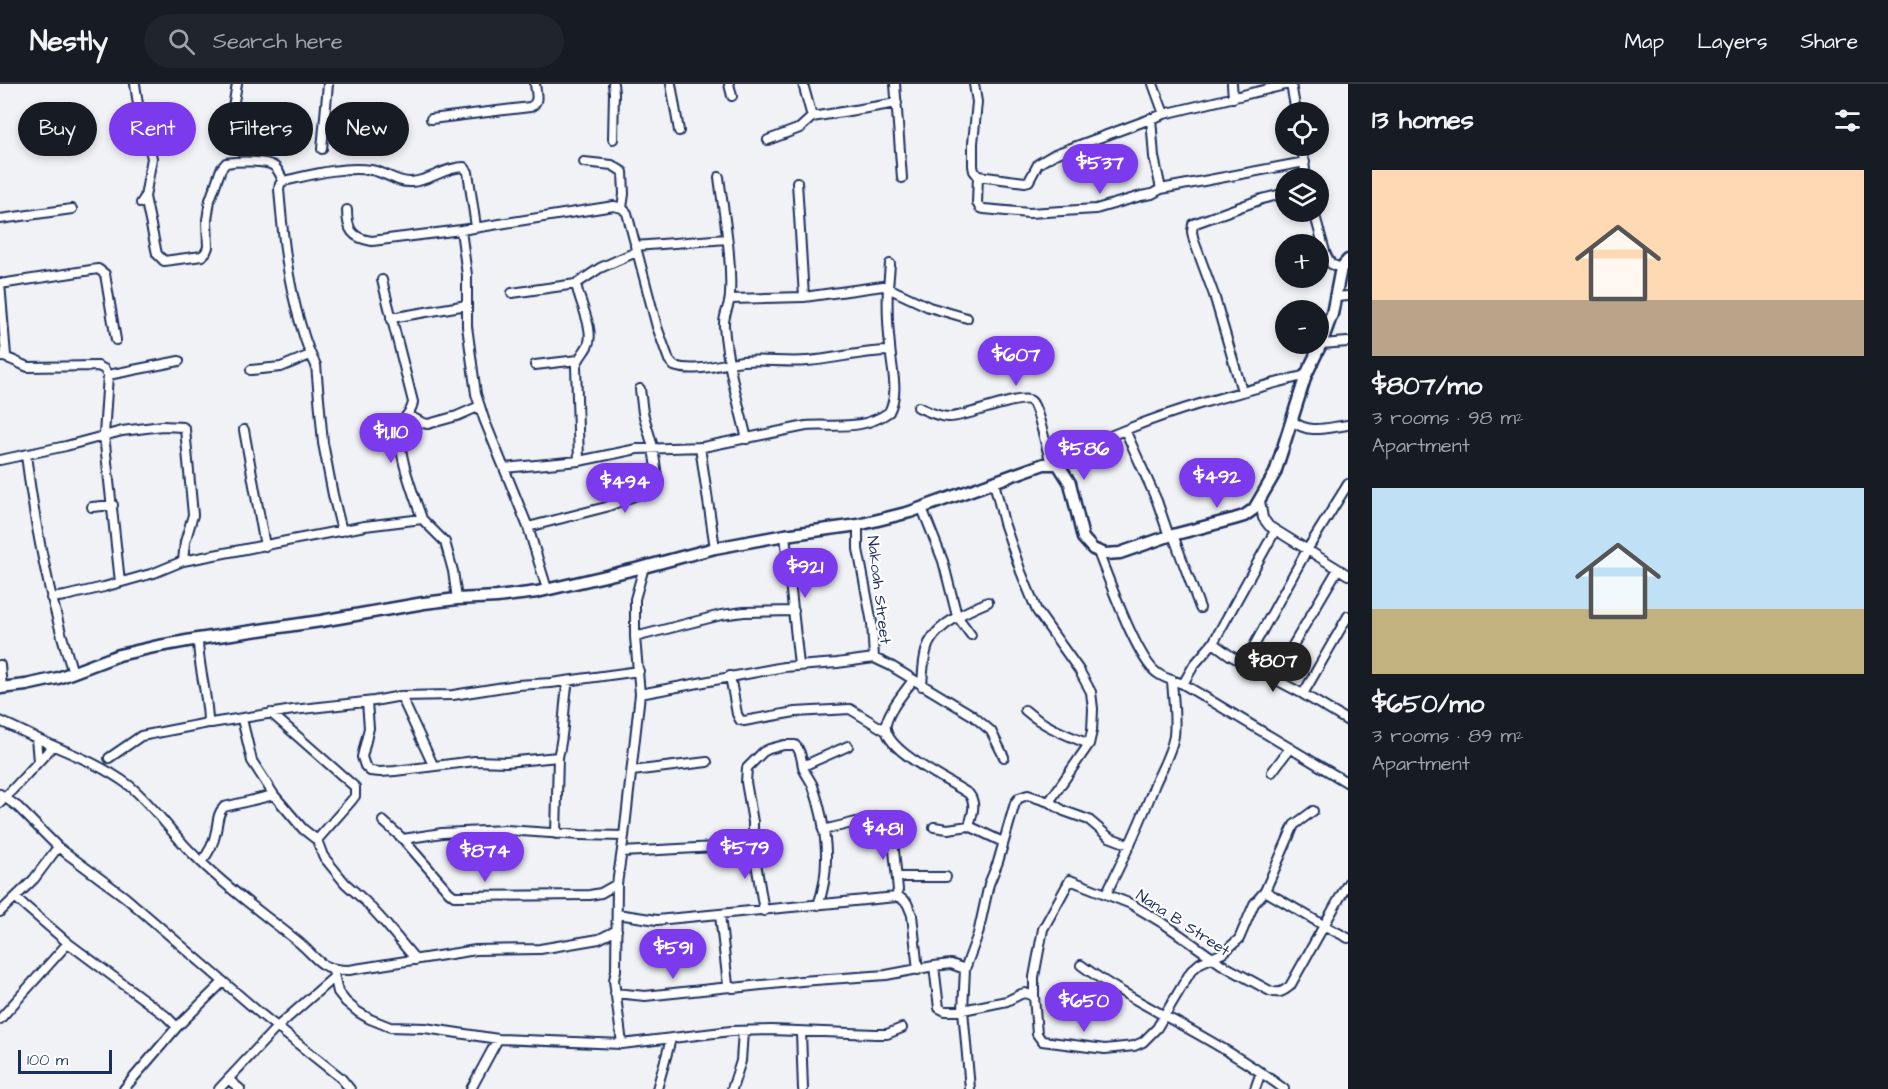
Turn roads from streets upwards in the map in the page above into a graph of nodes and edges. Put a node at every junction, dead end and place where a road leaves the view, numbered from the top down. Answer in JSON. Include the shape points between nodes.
{"nodes":[{"id":1,"x":135,"y":84,"type":"edge"},
{"id":2,"x":237,"y":84,"type":"edge"},
{"id":3,"x":328,"y":84,"type":"edge"},
{"id":4,"x":535,"y":84,"type":"edge"},
{"id":5,"x":613,"y":84,"type":"edge"},
{"id":6,"x":671,"y":84,"type":"edge"},
{"id":7,"x":729,"y":84,"type":"edge"},
{"id":8,"x":803,"y":84,"type":"edge"},
{"id":9,"x":895,"y":84,"type":"edge"},
{"id":10,"x":974,"y":84,"type":"edge"},
{"id":11,"x":1153,"y":84,"type":"edge"},
{"id":12,"x":1232,"y":84,"type":"edge"},
{"id":13,"x":1290,"y":84,"type":"edge"},
{"id":14,"x":732,"y":96,"type":"dead end"},
{"id":15,"x":1233,"y":98,"type":"junction"},
{"id":16,"x":234,"y":102,"type":"edge"},
{"id":17,"x":1294,"y":102,"type":"edge"},
{"id":18,"x":897,"y":103,"type":"junction"},
{"id":19,"x":1164,"y":114,"type":"junction"},
{"id":20,"x":812,"y":117,"type":"junction"},
{"id":21,"x":1151,"y":118,"type":"junction"},
{"id":22,"x":431,"y":119,"type":"dead end"},
{"id":23,"x":679,"y":131,"type":"dead end"},
{"id":24,"x":613,"y":139,"type":"dead end"},
{"id":25,"x":768,"y":140,"type":"dead end"},
{"id":26,"x":322,"y":149,"type":"dead end"},
{"id":27,"x":1304,"y":156,"type":"edge"},
{"id":28,"x":584,"y":162,"type":"dead end"},
{"id":29,"x":1305,"y":162,"type":"junction"},
{"id":30,"x":1305,"y":168,"type":"edge"},
{"id":31,"x":978,"y":176,"type":"junction"},
{"id":32,"x":719,"y":177,"type":"dead end"},
{"id":33,"x":902,"y":178,"type":"dead end"},
{"id":34,"x":283,"y":181,"type":"junction"},
{"id":35,"x":796,"y":182,"type":"dead end"},
{"id":36,"x":1161,"y":189,"type":"junction"},
{"id":37,"x":1275,"y":196,"type":"edge"},
{"id":38,"x":622,"y":208,"type":"junction"},
{"id":39,"x":72,"y":209,"type":"dead end"},
{"id":40,"x":346,"y":210,"type":"dead end"},
{"id":41,"x":0,"y":219,"type":"edge"},
{"id":42,"x":1317,"y":222,"type":"edge"},
{"id":43,"x":476,"y":227,"type":"junction"},
{"id":44,"x":461,"y":230,"type":"junction"},
{"id":45,"x":727,"y":239,"type":"junction"},
{"id":46,"x":635,"y":249,"type":"junction"},
{"id":47,"x":890,"y":264,"type":"dead end"},
{"id":48,"x":1345,"y":264,"type":"edge"},
{"id":49,"x":382,"y":280,"type":"dead end"},
{"id":50,"x":0,"y":284,"type":"edge"},
{"id":51,"x":576,"y":285,"type":"junction"},
{"id":52,"x":888,"y":288,"type":"junction"},
{"id":53,"x":512,"y":293,"type":"dead end"},
{"id":54,"x":1348,"y":296,"type":"edge"},
{"id":55,"x":804,"y":297,"type":"junction"},
{"id":56,"x":1336,"y":297,"type":"junction"},
{"id":57,"x":730,"y":299,"type":"junction"},
{"id":58,"x":467,"y":305,"type":"junction"},
{"id":59,"x":391,"y":318,"type":"junction"},
{"id":60,"x":967,"y":318,"type":"dead end"},
{"id":61,"x":1329,"y":322,"type":"edge"},
{"id":62,"x":116,"y":339,"type":"dead end"},
{"id":63,"x":1348,"y":342,"type":"edge"},
{"id":64,"x":1329,"y":343,"type":"edge"},
{"id":65,"x":890,"y":351,"type":"junction"},
{"id":66,"x":1316,"y":354,"type":"edge"},
{"id":67,"x":310,"y":355,"type":"junction"},
{"id":68,"x":3,"y":357,"type":"edge"},
{"id":69,"x":578,"y":360,"type":"junction"},
{"id":70,"x":179,"y":361,"type":"dead end"},
{"id":71,"x":730,"y":363,"type":"junction"},
{"id":72,"x":535,"y":365,"type":"dead end"},
{"id":73,"x":251,"y":370,"type":"dead end"},
{"id":74,"x":108,"y":375,"type":"junction"},
{"id":75,"x":1306,"y":375,"type":"junction"},
{"id":76,"x":640,"y":388,"type":"dead end"},
{"id":77,"x":1242,"y":391,"type":"junction"},
{"id":78,"x":480,"y":406,"type":"junction"},
{"id":79,"x":918,"y":407,"type":"dead end"},
{"id":80,"x":408,"y":415,"type":"junction"},
{"id":81,"x":1293,"y":421,"type":"junction"},
{"id":82,"x":1348,"y":425,"type":"edge"},
{"id":83,"x":244,"y":430,"type":"dead end"},
{"id":84,"x":1125,"y":430,"type":"junction"},
{"id":85,"x":104,"y":435,"type":"junction"},
{"id":86,"x":747,"y":439,"type":"junction"},
{"id":87,"x":653,"y":447,"type":"junction"},
{"id":88,"x":700,"y":447,"type":"junction"},
{"id":89,"x":26,"y":455,"type":"junction"},
{"id":90,"x":0,"y":460,"type":"edge"},
{"id":91,"x":579,"y":461,"type":"junction"},
{"id":92,"x":1054,"y":464,"type":"junction"},
{"id":93,"x":504,"y":468,"type":"junction"},
{"id":94,"x":994,"y":482,"type":"junction"},
{"id":95,"x":1348,"y":485,"type":"edge"},
{"id":96,"x":1260,"y":501,"type":"junction"},
{"id":97,"x":113,"y":505,"type":"junction"},
{"id":98,"x":92,"y":507,"type":"dead end"},
{"id":99,"x":922,"y":508,"type":"junction"},
{"id":100,"x":422,"y":519,"type":"junction"},
{"id":101,"x":858,"y":525,"type":"junction"},
{"id":102,"x":528,"y":527,"type":"junction"},
{"id":103,"x":342,"y":531,"type":"junction"},
{"id":104,"x":1275,"y":531,"type":"junction"},
{"id":105,"x":785,"y":535,"type":"junction"},
{"id":106,"x":1171,"y":535,"type":"junction"},
{"id":107,"x":265,"y":546,"type":"junction"},
{"id":108,"x":715,"y":548,"type":"junction"},
{"id":109,"x":1307,"y":550,"type":"junction"},
{"id":110,"x":1098,"y":552,"type":"junction"},
{"id":111,"x":183,"y":561,"type":"junction"},
{"id":112,"x":644,"y":567,"type":"junction"},
{"id":113,"x":1338,"y":569,"type":"junction"},
{"id":114,"x":1348,"y":575,"type":"edge"},
{"id":115,"x":120,"y":582,"type":"junction"},
{"id":116,"x":548,"y":589,"type":"junction"},
{"id":117,"x":51,"y":598,"type":"junction"},
{"id":118,"x":457,"y":599,"type":"junction"},
{"id":119,"x":988,"y":602,"type":"dead end"},
{"id":120,"x":1200,"y":608,"type":"dead end"},
{"id":121,"x":794,"y":611,"type":"junction"},
{"id":122,"x":957,"y":616,"type":"junction"},
{"id":123,"x":1348,"y":616,"type":"edge"},
{"id":124,"x":971,"y":635,"type":"dead end"},
{"id":125,"x":635,"y":637,"type":"junction"},
{"id":126,"x":198,"y":639,"type":"junction"},
{"id":127,"x":1213,"y":643,"type":"junction"},
{"id":128,"x":874,"y":657,"type":"junction"},
{"id":129,"x":1245,"y":662,"type":"junction"},
{"id":130,"x":0,"y":665,"type":"edge"},
{"id":131,"x":799,"y":665,"type":"junction"},
{"id":132,"x":639,"y":671,"type":"junction"},
{"id":133,"x":73,"y":673,"type":"junction"},
{"id":134,"x":730,"y":676,"type":"junction"},
{"id":135,"x":1273,"y":679,"type":"junction"},
{"id":136,"x":913,"y":680,"type":"junction"},
{"id":137,"x":1172,"y":680,"type":"junction"},
{"id":138,"x":568,"y":681,"type":"junction"},
{"id":139,"x":1183,"y":684,"type":"junction"},
{"id":140,"x":922,"y":686,"type":"junction"},
{"id":141,"x":1,"y":688,"type":"edge"},
{"id":142,"x":640,"y":694,"type":"junction"},
{"id":143,"x":1303,"y":694,"type":"junction"},
{"id":144,"x":401,"y":696,"type":"junction"},
{"id":145,"x":367,"y":702,"type":"junction"},
{"id":146,"x":1025,"y":710,"type":"dead end"},
{"id":147,"x":271,"y":713,"type":"junction"},
{"id":148,"x":242,"y":719,"type":"junction"},
{"id":149,"x":0,"y":721,"type":"edge"},
{"id":150,"x":1348,"y":721,"type":"edge"},
{"id":151,"x":208,"y":723,"type":"junction"},
{"id":152,"x":886,"y":731,"type":"junction"},
{"id":153,"x":36,"y":738,"type":"junction"},
{"id":154,"x":1089,"y":744,"type":"junction"},
{"id":155,"x":53,"y":746,"type":"junction"},
{"id":156,"x":848,"y":746,"type":"dead end"},
{"id":157,"x":1290,"y":748,"type":"junction"},
{"id":158,"x":558,"y":757,"type":"junction"},
{"id":159,"x":1004,"y":757,"type":"dead end"},
{"id":160,"x":109,"y":758,"type":"dead end"},
{"id":161,"x":38,"y":761,"type":"junction"},
{"id":162,"x":707,"y":762,"type":"dead end"},
{"id":163,"x":433,"y":765,"type":"junction"},
{"id":164,"x":803,"y":766,"type":"junction"},
{"id":165,"x":632,"y":771,"type":"junction"},
{"id":166,"x":1272,"y":772,"type":"dead end"},
{"id":167,"x":1348,"y":783,"type":"edge"},
{"id":168,"x":274,"y":795,"type":"junction"},
{"id":169,"x":2,"y":798,"type":"edge"},
{"id":170,"x":1049,"y":802,"type":"junction"},
{"id":171,"x":1313,"y":811,"type":"dead end"},
{"id":172,"x":878,"y":817,"type":"dead end"},
{"id":173,"x":382,"y":821,"type":"dead end"},
{"id":174,"x":969,"y":826,"type":"junction"},
{"id":175,"x":934,"y":827,"type":"dead end"},
{"id":176,"x":823,"y":830,"type":"junction"},
{"id":177,"x":892,"y":830,"type":"dead end"},
{"id":178,"x":556,"y":834,"type":"junction"},
{"id":179,"x":624,"y":836,"type":"junction"},
{"id":180,"x":403,"y":839,"type":"junction"},
{"id":181,"x":318,"y":840,"type":"junction"},
{"id":182,"x":1003,"y":842,"type":"junction"},
{"id":183,"x":753,"y":845,"type":"junction"},
{"id":184,"x":1130,"y":845,"type":"junction"},
{"id":185,"x":58,"y":847,"type":"junction"},
{"id":186,"x":621,"y":852,"type":"junction"},
{"id":187,"x":201,"y":862,"type":"junction"},
{"id":188,"x":897,"y":877,"type":"junction"},
{"id":189,"x":946,"y":877,"type":"dead end"},
{"id":190,"x":1348,"y":883,"type":"edge"},
{"id":191,"x":617,"y":884,"type":"junction"},
{"id":192,"x":1265,"y":891,"type":"junction"},
{"id":193,"x":1106,"y":894,"type":"junction"},
{"id":194,"x":898,"y":896,"type":"junction"},
{"id":195,"x":16,"y":898,"type":"junction"},
{"id":196,"x":818,"y":904,"type":"junction"},
{"id":197,"x":764,"y":911,"type":"junction"},
{"id":198,"x":0,"y":912,"type":"edge"},
{"id":199,"x":617,"y":914,"type":"junction"},
{"id":200,"x":720,"y":915,"type":"junction"},
{"id":201,"x":1325,"y":926,"type":"junction"},
{"id":202,"x":617,"y":930,"type":"junction"},
{"id":203,"x":1348,"y":938,"type":"edge"},
{"id":204,"x":68,"y":943,"type":"junction"},
{"id":205,"x":1213,"y":958,"type":"junction"},
{"id":206,"x":416,"y":960,"type":"junction"},
{"id":207,"x":1081,"y":965,"type":"dead end"},
{"id":208,"x":934,"y":966,"type":"junction"},
{"id":209,"x":966,"y":969,"type":"junction"},
{"id":210,"x":918,"y":970,"type":"junction"},
{"id":211,"x":334,"y":973,"type":"junction"},
{"id":212,"x":223,"y":982,"type":"junction"},
{"id":213,"x":730,"y":987,"type":"junction"},
{"id":214,"x":615,"y":993,"type":"junction"},
{"id":215,"x":1034,"y":996,"type":"junction"},
{"id":216,"x":963,"y":1010,"type":"junction"},
{"id":217,"x":1165,"y":1016,"type":"junction"},
{"id":218,"x":0,"y":1019,"type":"edge"},
{"id":219,"x":277,"y":1026,"type":"junction"},
{"id":220,"x":177,"y":1027,"type":"junction"},
{"id":221,"x":902,"y":1028,"type":"dead end"},
{"id":222,"x":743,"y":1031,"type":"junction"},
{"id":223,"x":801,"y":1032,"type":"junction"},
{"id":224,"x":498,"y":1039,"type":"junction"},
{"id":225,"x":671,"y":1039,"type":"junction"},
{"id":226,"x":622,"y":1044,"type":"junction"},
{"id":227,"x":1261,"y":1072,"type":"junction"},
{"id":228,"x":228,"y":1079,"type":"junction"},
{"id":229,"x":124,"y":1089,"type":"edge"},
{"id":230,"x":219,"y":1089,"type":"edge"},
{"id":231,"x":240,"y":1089,"type":"edge"},
{"id":232,"x":350,"y":1089,"type":"edge"},
{"id":233,"x":471,"y":1089,"type":"edge"},
{"id":234,"x":657,"y":1089,"type":"edge"},
{"id":235,"x":732,"y":1089,"type":"edge"},
{"id":236,"x":803,"y":1089,"type":"edge"},
{"id":237,"x":970,"y":1089,"type":"edge"},
{"id":238,"x":1256,"y":1089,"type":"edge"},
{"id":239,"x":1284,"y":1089,"type":"edge"}],
"edges":[{"from":1,"to":34,"type":"street","via":[[152,158],[143,200],[157,254],[164,261],[207,252],[210,200],[226,163],[268,163]]},
{"from":2,"to":16,"type":"street"},
{"from":3,"to":26,"type":"street"},
{"from":4,"to":22,"type":"street","via":[[535,106]]},
{"from":5,"to":24,"type":"street"},
{"from":6,"to":23,"type":"street"},
{"from":7,"to":14,"type":"street"},
{"from":8,"to":20,"type":"street"},
{"from":9,"to":18,"type":"street"},
{"from":10,"to":31,"type":"street","via":[[974,171]]},
{"from":11,"to":19,"type":"street"},
{"from":12,"to":15,"type":"street"},
{"from":13,"to":15,"type":"street"},
{"from":13,"to":17,"type":"street"},
{"from":15,"to":19,"type":"street"},
{"from":18,"to":20,"type":"street"},
{"from":18,"to":33,"type":"street"},
{"from":19,"to":21,"type":"street"},
{"from":20,"to":25,"type":"street","via":[[800,128]]},
{"from":21,"to":31,"type":"street","via":[[1048,158],[1038,164],[1029,182]]},
{"from":21,"to":36,"type":"street"},
{"from":27,"to":29,"type":"street"},
{"from":28,"to":38,"type":"street","via":[[612,165],[623,172]]},
{"from":29,"to":30,"type":"street"},
{"from":29,"to":36,"type":"street"},
{"from":31,"to":36,"type":"street","via":[[980,208],[1029,213],[1096,209]]},
{"from":32,"to":45,"type":"street"},
{"from":34,"to":43,"type":"street","via":[[364,169],[408,183],[464,167]]},
{"from":34,"to":67,"type":"street","via":[[279,189],[283,246],[293,301]]},
{"from":35,"to":55,"type":"street"},
{"from":37,"to":77,"type":"street","via":[[1193,224],[1194,241]]},
{"from":38,"to":43,"type":"street","via":[[614,206]]},
{"from":38,"to":46,"type":"street","via":[[627,213]]},
{"from":39,"to":41,"type":"street"},
{"from":40,"to":44,"type":"street","via":[[348,226],[363,240]]},
{"from":42,"to":48,"type":"street","via":[[1331,264]]},
{"from":43,"to":44,"type":"street"},
{"from":44,"to":58,"type":"street"},
{"from":45,"to":46,"type":"street"},
{"from":45,"to":57,"type":"street"},
{"from":46,"to":51,"type":"street"},
{"from":46,"to":71,"type":"street","via":[[671,364],[687,368]]},
{"from":47,"to":52,"type":"street"},
{"from":48,"to":56,"type":"street"},
{"from":49,"to":59,"type":"street"},
{"from":50,"to":62,"type":"street","via":[[98,269],[105,274]]},
{"from":50,"to":68,"type":"street"},
{"from":51,"to":53,"type":"street"},
{"from":51,"to":69,"type":"street","via":[[590,337]]},
{"from":52,"to":55,"type":"street"},
{"from":52,"to":60,"type":"street","via":[[929,307]]},
{"from":52,"to":65,"type":"street"},
{"from":54,"to":56,"type":"street"},
{"from":55,"to":57,"type":"street"},
{"from":56,"to":61,"type":"street"},
{"from":57,"to":71,"type":"street","via":[[723,324]]},
{"from":58,"to":59,"type":"street"},
{"from":58,"to":78,"type":"street","via":[[469,351]]},
{"from":59,"to":80,"type":"street","via":[[412,402]]},
{"from":63,"to":64,"type":"street"},
{"from":65,"to":71,"type":"street","via":[[810,361]]},
{"from":65,"to":86,"type":"street","via":[[892,404],[884,416],[861,425],[806,426]]},
{"from":66,"to":75,"type":"street"},
{"from":67,"to":73,"type":"street","via":[[281,367]]},
{"from":67,"to":103,"type":"street","via":[[316,365],[323,443]]},
{"from":68,"to":74,"type":"street","via":[[28,367],[98,366]]},
{"from":69,"to":72,"type":"street"},
{"from":69,"to":91,"type":"street","via":[[575,383]]},
{"from":70,"to":74,"type":"street"},
{"from":71,"to":86,"type":"street"},
{"from":74,"to":85,"type":"street"},
{"from":75,"to":77,"type":"street"},
{"from":75,"to":81,"type":"street"},
{"from":76,"to":87,"type":"street"},
{"from":77,"to":84,"type":"street"},
{"from":78,"to":80,"type":"street","via":[[428,424]]},
{"from":78,"to":93,"type":"street"},
{"from":79,"to":92,"type":"street","via":[[958,417],[1028,399],[1033,402]]},
{"from":80,"to":100,"type":"street","via":[[401,426],[403,458]]},
{"from":81,"to":82,"type":"street","via":[[1310,429]]},
{"from":81,"to":96,"type":"street","via":[[1275,473]]},
{"from":83,"to":107,"type":"street"},
{"from":84,"to":92,"type":"street","via":[[1068,453]]},
{"from":84,"to":106,"type":"street"},
{"from":85,"to":89,"type":"street"},
{"from":85,"to":97,"type":"street"},
{"from":85,"to":111,"type":"street","via":[[141,428],[185,429],[193,515]]},
{"from":86,"to":88,"type":"street"},
{"from":87,"to":88,"type":"street"},
{"from":87,"to":91,"type":"street"},
{"from":87,"to":102,"type":"street","via":[[658,479],[655,488],[606,507]]},
{"from":88,"to":108,"type":"street"},
{"from":89,"to":90,"type":"street"},
{"from":89,"to":117,"type":"street","via":[[34,520]]},
{"from":91,"to":93,"type":"street"},
{"from":92,"to":94,"type":"street","via":[[1038,465]]},
{"from":92,"to":110,"type":"street","via":[[1070,483],[1083,538]]},
{"from":93,"to":102,"type":"street"},
{"from":94,"to":99,"type":"street"},
{"from":94,"to":154,"type":"street","via":[[1004,523],[1037,611],[1091,692],[1093,720]]},
{"from":95,"to":109,"type":"street"},
{"from":96,"to":104,"type":"street","via":[[1263,518]]},
{"from":96,"to":106,"type":"street","via":[[1244,516]]},
{"from":97,"to":98,"type":"street"},
{"from":97,"to":115,"type":"street"},
{"from":99,"to":101,"type":"street"},
{"from":99,"to":122,"type":"street","via":[[943,561]]},
{"from":100,"to":103,"type":"street"},
{"from":100,"to":118,"type":"street","via":[[444,542]]},
{"from":101,"to":105,"type":"street"},
{"from":101,"to":128,"type":"street","name":"Nakoah Street"},
{"from":102,"to":116,"type":"street"},
{"from":103,"to":107,"type":"street"},
{"from":104,"to":109,"type":"street"},
{"from":104,"to":127,"type":"street"},
{"from":105,"to":108,"type":"street"},
{"from":105,"to":121,"type":"street"},
{"from":106,"to":110,"type":"street","via":[[1120,554]]},
{"from":106,"to":120,"type":"street"},
{"from":107,"to":111,"type":"street"},
{"from":108,"to":112,"type":"street"},
{"from":109,"to":113,"type":"street"},
{"from":109,"to":129,"type":"street"},
{"from":110,"to":137,"type":"street","via":[[1149,665]]},
{"from":111,"to":115,"type":"street"},
{"from":112,"to":116,"type":"street"},
{"from":112,"to":125,"type":"street","via":[[635,599]]},
{"from":113,"to":114,"type":"street"},
{"from":113,"to":135,"type":"street"},
{"from":115,"to":117,"type":"street"},
{"from":116,"to":118,"type":"street"},
{"from":117,"to":133,"type":"street"},
{"from":118,"to":126,"type":"street"},
{"from":119,"to":122,"type":"street"},
{"from":121,"to":125,"type":"street","via":[[721,615]]},
{"from":121,"to":131,"type":"street"},
{"from":122,"to":124,"type":"street"},
{"from":122,"to":140,"type":"street","via":[[929,643]]},
{"from":123,"to":143,"type":"street"},
{"from":125,"to":132,"type":"street"},
{"from":126,"to":133,"type":"street","via":[[126,653]]},
{"from":126,"to":151,"type":"street"},
{"from":127,"to":129,"type":"street"},
{"from":127,"to":139,"type":"street"},
{"from":128,"to":131,"type":"street"},
{"from":128,"to":136,"type":"street"},
{"from":129,"to":135,"type":"street"},
{"from":130,"to":141,"type":"street"},
{"from":131,"to":134,"type":"street"},
{"from":132,"to":138,"type":"street"},
{"from":132,"to":142,"type":"street"},
{"from":133,"to":141,"type":"street"},
{"from":134,"to":142,"type":"street"},
{"from":134,"to":152,"type":"street","via":[[740,720],[850,709]]},
{"from":135,"to":143,"type":"street"},
{"from":136,"to":140,"type":"street"},
{"from":136,"to":152,"type":"street","via":[[891,711]]},
{"from":137,"to":139,"type":"street"},
{"from":137,"to":184,"type":"street","via":[[1174,738]]},
{"from":138,"to":144,"type":"street","via":[[453,695]]},
{"from":138,"to":158,"type":"street"},
{"from":139,"to":157,"type":"street"},
{"from":140,"to":159,"type":"street","via":[[972,715],[991,731]]},
{"from":142,"to":165,"type":"street"},
{"from":143,"to":150,"type":"street"},
{"from":144,"to":145,"type":"street"},
{"from":144,"to":163,"type":"street"},
{"from":145,"to":147,"type":"street"},
{"from":145,"to":163,"type":"street","via":[[369,728],[362,757],[367,769],[380,772]]},
{"from":146,"to":154,"type":"street","via":[[1052,729]]},
{"from":147,"to":148,"type":"street"},
{"from":147,"to":181,"type":"street","via":[[355,787],[355,796]]},
{"from":148,"to":151,"type":"street"},
{"from":148,"to":168,"type":"street","via":[[253,765]]},
{"from":149,"to":153,"type":"street"},
{"from":151,"to":160,"type":"street","via":[[148,734]]},
{"from":152,"to":174,"type":"street","via":[[896,746],[969,794],[974,806]]},
{"from":153,"to":155,"type":"street"},
{"from":153,"to":161,"type":"street"},
{"from":154,"to":170,"type":"street"},
{"from":155,"to":161,"type":"street"},
{"from":155,"to":187,"type":"street","via":[[83,757],[128,785]]},
{"from":156,"to":164,"type":"street"},
{"from":157,"to":166,"type":"street"},
{"from":157,"to":167,"type":"street"},
{"from":158,"to":163,"type":"street"},
{"from":158,"to":178,"type":"street"},
{"from":161,"to":169,"type":"street"},
{"from":162,"to":165,"type":"street"},
{"from":164,"to":176,"type":"street","via":[[813,786]]},
{"from":164,"to":183,"type":"street","via":[[800,750],[791,744],[763,752],[747,768]]},
{"from":165,"to":179,"type":"street"},
{"from":168,"to":181,"type":"street","via":[[303,829]]},
{"from":168,"to":187,"type":"street","via":[[224,807],[209,852]]},
{"from":169,"to":185,"type":"street"},
{"from":170,"to":182,"type":"street","via":[[1028,795],[1019,798]]},
{"from":170,"to":184,"type":"street"},
{"from":171,"to":192,"type":"street","via":[[1294,825]]},
{"from":172,"to":176,"type":"street"},
{"from":173,"to":180,"type":"street"},
{"from":174,"to":175,"type":"street"},
{"from":174,"to":182,"type":"street"},
{"from":176,"to":196,"type":"street","via":[[827,866]]},
{"from":177,"to":188,"type":"street"},
{"from":178,"to":179,"type":"street"},
{"from":178,"to":180,"type":"street","via":[[506,830]]},
{"from":179,"to":186,"type":"street"},
{"from":180,"to":191,"type":"street","via":[[454,896],[590,895]]},
{"from":181,"to":206,"type":"street","via":[[323,856],[345,883]]},
{"from":182,"to":209,"type":"street"},
{"from":183,"to":186,"type":"street"},
{"from":183,"to":197,"type":"street"},
{"from":184,"to":193,"type":"street"},
{"from":185,"to":195,"type":"street"},
{"from":185,"to":212,"type":"street","via":[[125,897]]},
{"from":186,"to":191,"type":"street"},
{"from":187,"to":211,"type":"street"},
{"from":188,"to":189,"type":"street"},
{"from":188,"to":194,"type":"street"},
{"from":190,"to":201,"type":"street"},
{"from":191,"to":199,"type":"street"},
{"from":192,"to":201,"type":"street"},
{"from":192,"to":205,"type":"street","via":[[1254,904],[1239,939]]},
{"from":193,"to":205,"type":"street","name":"Nana B Street","via":[[1131,904]]},
{"from":193,"to":215,"type":"street","name":"Nana B Street","via":[[1074,880],[1068,882],[1042,929]]},
{"from":194,"to":196,"type":"street"},
{"from":194,"to":210,"type":"street","via":[[907,903],[912,915]]},
{"from":195,"to":198,"type":"street"},
{"from":195,"to":204,"type":"street"},
{"from":196,"to":197,"type":"street"},
{"from":197,"to":200,"type":"street"},
{"from":199,"to":200,"type":"street","via":[[657,920]]},
{"from":199,"to":202,"type":"street"},
{"from":200,"to":213,"type":"street"},
{"from":201,"to":203,"type":"street"},
{"from":201,"to":205,"type":"street","name":"Nana B Street","via":[[1290,986],[1281,992],[1270,991]]},
{"from":202,"to":206,"type":"street","via":[[599,939],[540,949],[487,950]]},
{"from":202,"to":214,"type":"street"},
{"from":204,"to":218,"type":"street"},
{"from":204,"to":220,"type":"street"},
{"from":205,"to":217,"type":"street","via":[[1191,971]]},
{"from":206,"to":211,"type":"street"},
{"from":207,"to":217,"type":"street","via":[[1106,984]]},
{"from":208,"to":209,"type":"street","via":[[951,964]]},
{"from":208,"to":210,"type":"street"},
{"from":208,"to":216,"type":"street","via":[[939,1008]]},
{"from":209,"to":216,"type":"street"},
{"from":210,"to":213,"type":"street"},
{"from":211,"to":219,"type":"street"},
{"from":211,"to":224,"type":"street","via":[[338,992],[346,1002],[379,1024]]},
{"from":212,"to":219,"type":"street"},
{"from":212,"to":220,"type":"street"},
{"from":213,"to":214,"type":"street","via":[[645,996]]},
{"from":214,"to":226,"type":"street"},
{"from":215,"to":216,"type":"street","via":[[1025,993]]},
{"from":215,"to":217,"type":"street","via":[[1037,1034],[1042,1041],[1055,1043],[1105,1048],[1134,1046],[1150,1036]]},
{"from":216,"to":237,"type":"street"},
{"from":217,"to":227,"type":"street"},
{"from":219,"to":228,"type":"street"},
{"from":219,"to":232,"type":"street"},
{"from":220,"to":229,"type":"street"},
{"from":221,"to":223,"type":"street","via":[[876,1034]]},
{"from":222,"to":223,"type":"street"},
{"from":222,"to":225,"type":"street"},
{"from":222,"to":235,"type":"street","via":[[741,1061]]},
{"from":223,"to":236,"type":"street"},
{"from":224,"to":226,"type":"street"},
{"from":224,"to":233,"type":"street"},
{"from":225,"to":226,"type":"street"},
{"from":225,"to":234,"type":"street"},
{"from":227,"to":238,"type":"street"},
{"from":227,"to":239,"type":"street"},
{"from":228,"to":230,"type":"street"},
{"from":228,"to":231,"type":"street"}]}
